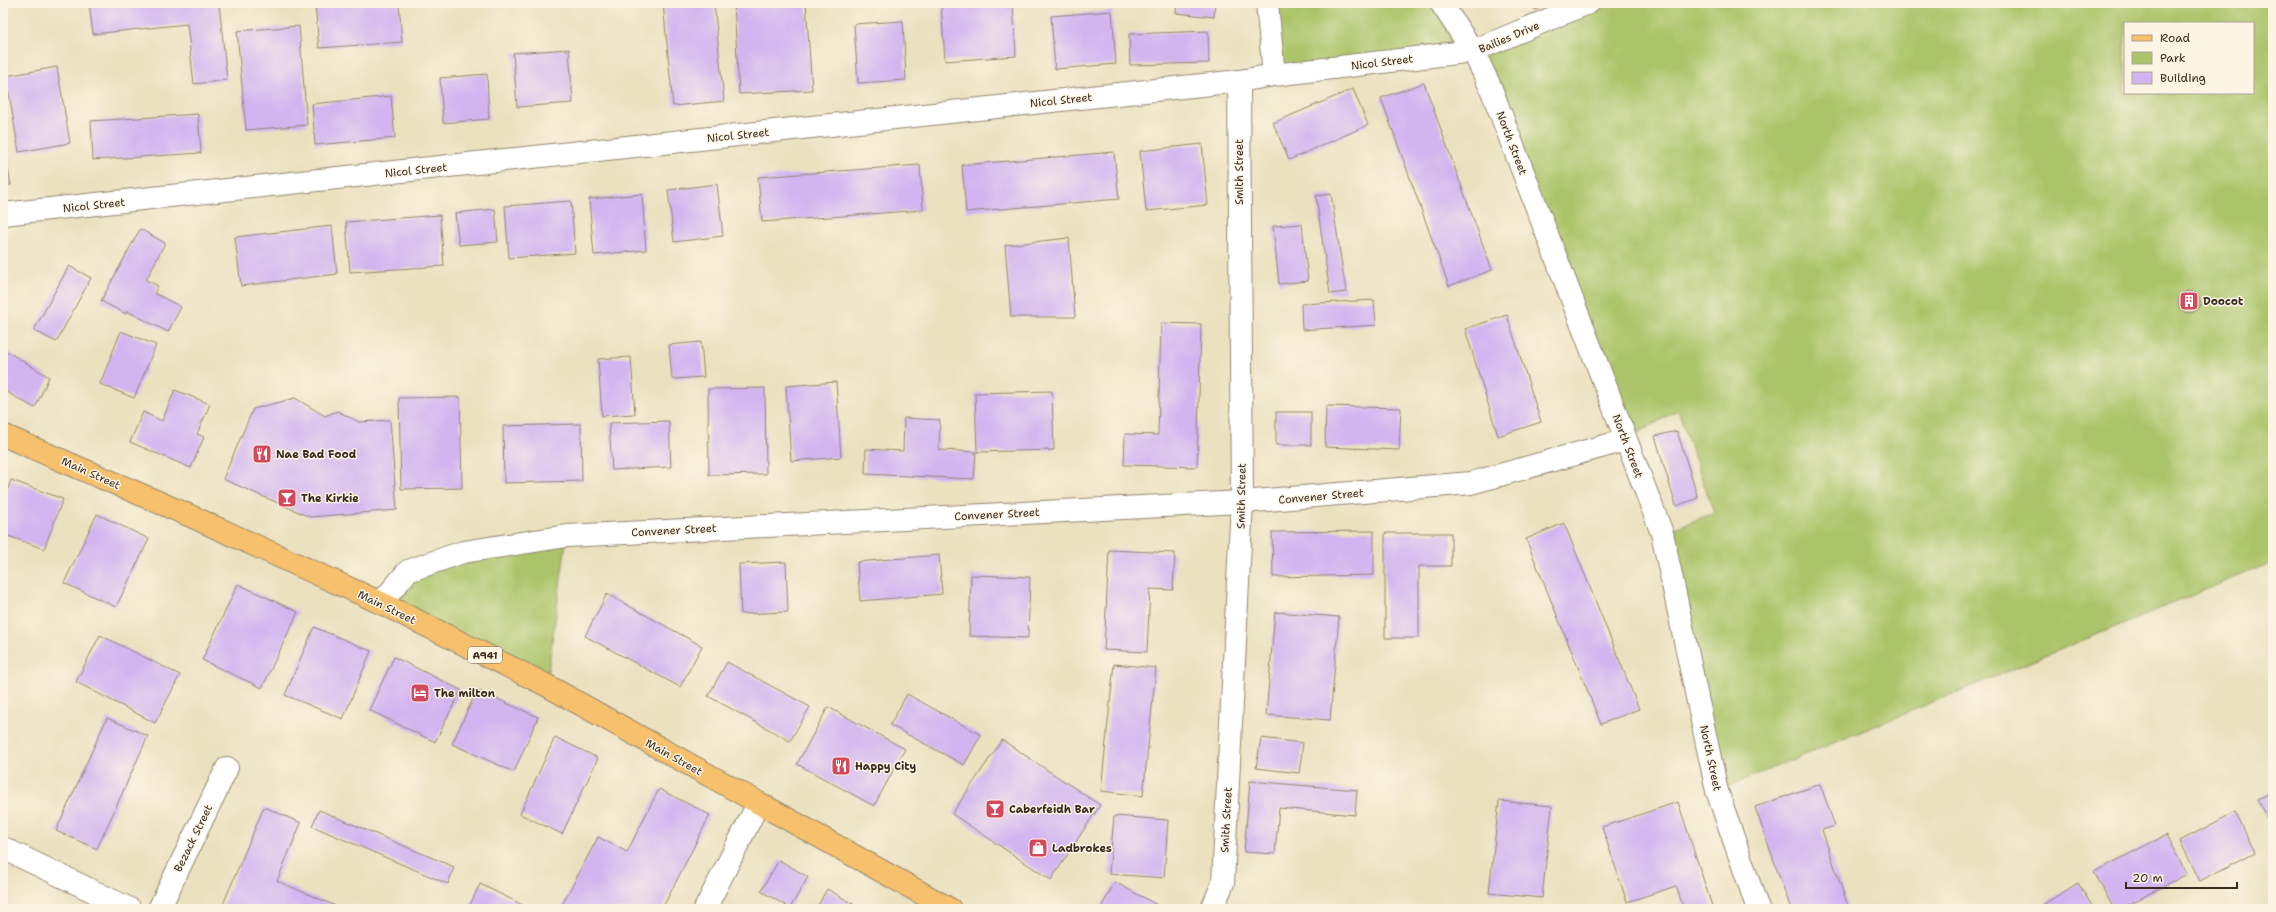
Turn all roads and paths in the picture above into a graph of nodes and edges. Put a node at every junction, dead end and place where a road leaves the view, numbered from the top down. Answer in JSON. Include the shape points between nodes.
{"nodes":[{"id":1,"x":1267,"y":3,"type":"edge"},
{"id":2,"x":1440,"y":3,"type":"edge"},
{"id":3,"x":1588,"y":3,"type":"edge"},
{"id":4,"x":1473,"y":51,"type":"junction"},
{"id":5,"x":1274,"y":75,"type":"junction"},
{"id":6,"x":1239,"y":81,"type":"junction"},
{"id":7,"x":3,"y":214,"type":"edge"},
{"id":8,"x":3,"y":435,"type":"edge"},
{"id":9,"x":1626,"y":440,"type":"junction"},
{"id":10,"x":1242,"y":502,"type":"junction"},
{"id":11,"x":381,"y":603,"type":"junction"},
{"id":12,"x":227,"y":768,"type":"dead end"},
{"id":13,"x":758,"y":804,"type":"junction"},
{"id":14,"x":3,"y":848,"type":"edge"},
{"id":15,"x":130,"y":909,"type":"edge"},
{"id":16,"x":159,"y":909,"type":"edge"},
{"id":17,"x":705,"y":909,"type":"edge"},
{"id":18,"x":950,"y":909,"type":"edge"},
{"id":19,"x":1212,"y":909,"type":"edge"},
{"id":20,"x":1758,"y":909,"type":"edge"}],
"edges":[{"from":1,"to":5,"type":"street"},
{"from":2,"to":4,"type":"street","name":"North Street"},
{"from":3,"to":4,"type":"street","name":"Bailies Drive"},
{"from":4,"to":5,"type":"street","name":"Nicol Street"},
{"from":4,"to":9,"type":"street","name":"North Street","via":[[1490,86]]},
{"from":5,"to":6,"type":"street","name":"Nicol Street"},
{"from":6,"to":7,"type":"street","name":"Nicol Street"},
{"from":6,"to":10,"type":"street","name":"Smith Street"},
{"from":8,"to":11,"type":"main road","name":"Main Street","number":"A941","via":[[195,518]]},
{"from":9,"to":10,"type":"street","name":"Convener Street","via":[[1471,483]]},
{"from":9,"to":20,"type":"street","name":"North Street","via":[[1662,534],[1717,791]]},
{"from":10,"to":11,"type":"street","name":"Convener Street","via":[[567,536],[463,552],[408,571]]},
{"from":10,"to":19,"type":"street","name":"Smith Street","via":[[1223,882]]},
{"from":11,"to":13,"type":"main road","name":"Main Street","number":"A941","via":[[546,685]]},
{"from":12,"to":16,"type":"street","name":"Bezack Street"},
{"from":13,"to":17,"type":"street"},
{"from":13,"to":18,"type":"main road","name":"Main Street","number":"A941"},
{"from":14,"to":15,"type":"street"}]}
